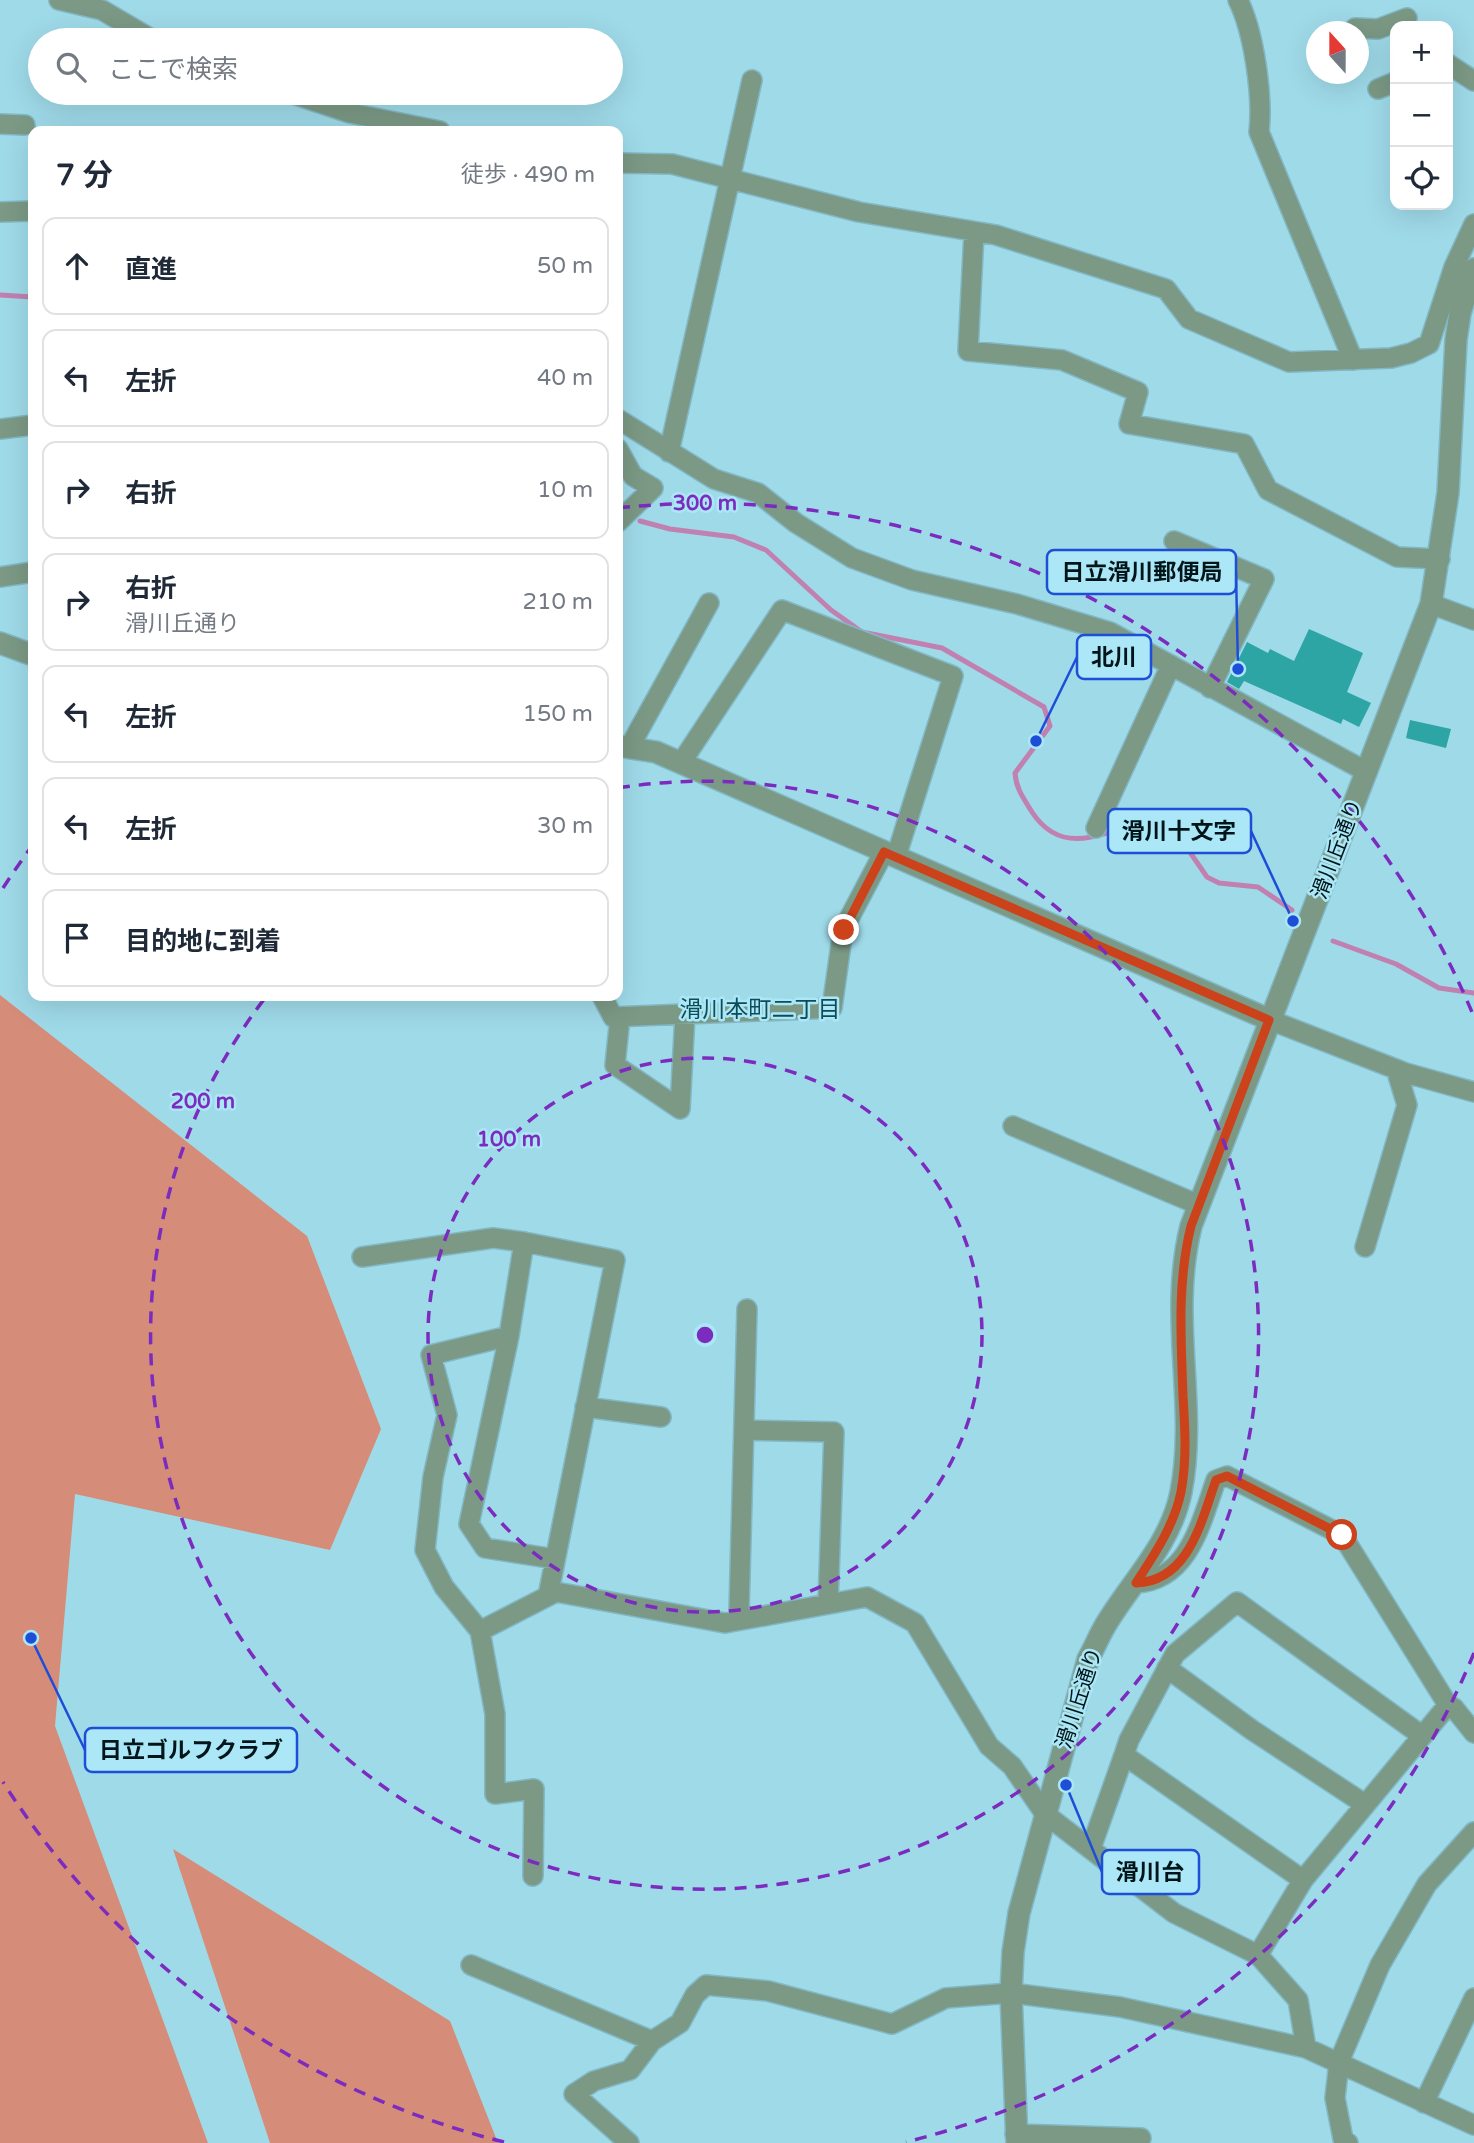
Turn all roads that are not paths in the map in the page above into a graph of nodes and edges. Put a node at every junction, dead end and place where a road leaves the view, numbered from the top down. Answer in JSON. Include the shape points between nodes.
{"nodes":[{"id":1,"x":59,"y":0,"type":"edge"},
{"id":2,"x":1238,"y":0,"type":"edge"},
{"id":3,"x":1405,"y":15,"type":"edge"},
{"id":4,"x":133,"y":28,"type":"edge"},
{"id":5,"x":1369,"y":29,"type":"edge"},
{"id":6,"x":1453,"y":67,"type":"edge"},
{"id":7,"x":752,"y":80,"type":"dead end"},
{"id":8,"x":1474,"y":81,"type":"edge"},
{"id":9,"x":326,"y":105,"type":"edge"},
{"id":10,"x":0,"y":124,"type":"edge"},
{"id":11,"x":25,"y":125,"type":"dead end"},
{"id":12,"x":415,"y":126,"type":"edge"},
{"id":13,"x":623,"y":163,"type":"edge"},
{"id":14,"x":730,"y":179,"type":"junction"},
{"id":15,"x":28,"y":211,"type":"edge"},
{"id":16,"x":0,"y":212,"type":"edge"},
{"id":17,"x":1474,"y":224,"type":"edge"},
{"id":18,"x":974,"y":232,"type":"junction"},
{"id":19,"x":1467,"y":269,"type":"edge"},
{"id":20,"x":1467,"y":314,"type":"edge"},
{"id":21,"x":1353,"y":360,"type":"junction"},
{"id":22,"x":623,"y":422,"type":"edge"},
{"id":23,"x":28,"y":426,"type":"edge"},
{"id":24,"x":0,"y":429,"type":"edge"},
{"id":25,"x":669,"y":452,"type":"junction"},
{"id":26,"x":623,"y":458,"type":"edge"},
{"id":27,"x":623,"y":517,"type":"edge"},
{"id":28,"x":1174,"y":541,"type":"dead end"},
{"id":29,"x":1440,"y":559,"type":"junction"},
{"id":30,"x":28,"y":573,"type":"edge"},
{"id":31,"x":0,"y":578,"type":"edge"},
{"id":32,"x":709,"y":603,"type":"dead end"},
{"id":33,"x":1431,"y":604,"type":"junction"},
{"id":34,"x":1474,"y":620,"type":"edge"},
{"id":35,"x":0,"y":643,"type":"edge"},
{"id":36,"x":28,"y":653,"type":"edge"},
{"id":37,"x":1170,"y":667,"type":"junction"},
{"id":38,"x":1210,"y":688,"type":"junction"},
{"id":39,"x":624,"y":747,"type":"edge"},
{"id":40,"x":681,"y":763,"type":"junction"},
{"id":41,"x":1367,"y":772,"type":"junction"},
{"id":42,"x":1096,"y":828,"type":"dead end"},
{"id":43,"x":890,"y":854,"type":"junction"},
{"id":44,"x":605,"y":1001,"type":"edge"},
{"id":45,"x":685,"y":1014,"type":"junction"},
{"id":46,"x":620,"y":1017,"type":"junction"},
{"id":47,"x":1269,"y":1020,"type":"junction"},
{"id":48,"x":1396,"y":1069,"type":"junction"},
{"id":49,"x":1474,"y":1092,"type":"edge"},
{"id":50,"x":1013,"y":1126,"type":"dead end"},
{"id":51,"x":1199,"y":1205,"type":"junction"},
{"id":52,"x":524,"y":1242,"type":"junction"},
{"id":53,"x":1366,"y":1247,"type":"dead end"},
{"id":54,"x":362,"y":1257,"type":"dead end"},
{"id":55,"x":747,"y":1309,"type":"dead end"},
{"id":56,"x":509,"y":1336,"type":"junction"},
{"id":57,"x":585,"y":1407,"type":"junction"},
{"id":58,"x":661,"y":1417,"type":"dead end"},
{"id":59,"x":744,"y":1430,"type":"junction"},
{"id":60,"x":555,"y":1559,"type":"junction"},
{"id":61,"x":1136,"y":1583,"type":"junction"},
{"id":62,"x":548,"y":1596,"type":"junction"},
{"id":63,"x":828,"y":1604,"type":"junction"},
{"id":64,"x":739,"y":1612,"type":"dead end"},
{"id":65,"x":480,"y":1631,"type":"junction"},
{"id":66,"x":1167,"y":1668,"type":"junction"},
{"id":67,"x":1448,"y":1705,"type":"junction"},
{"id":68,"x":1474,"y":1733,"type":"edge"},
{"id":69,"x":1421,"y":1735,"type":"junction"},
{"id":70,"x":1124,"y":1755,"type":"junction"},
{"id":71,"x":1363,"y":1803,"type":"junction"},
{"id":72,"x":1045,"y":1814,"type":"junction"},
{"id":73,"x":1474,"y":1832,"type":"edge"},
{"id":74,"x":1091,"y":1848,"type":"junction"},
{"id":75,"x":533,"y":1876,"type":"dead end"},
{"id":76,"x":1303,"y":1880,"type":"junction"},
{"id":77,"x":1258,"y":1955,"type":"junction"},
{"id":78,"x":471,"y":1965,"type":"dead end"},
{"id":79,"x":1011,"y":1993,"type":"junction"},
{"id":80,"x":1474,"y":1998,"type":"edge"},
{"id":81,"x":652,"y":2041,"type":"junction"},
{"id":82,"x":1306,"y":2048,"type":"junction"},
{"id":83,"x":1339,"y":2062,"type":"junction"},
{"id":84,"x":1424,"y":2102,"type":"junction"},
{"id":85,"x":1474,"y":2125,"type":"edge"},
{"id":86,"x":1141,"y":2138,"type":"dead end"},
{"id":87,"x":1016,"y":2139,"type":"edge"},
{"id":88,"x":629,"y":2143,"type":"edge"},
{"id":89,"x":1348,"y":2143,"type":"edge"}],
"edges":[{"from":1,"to":4,"type":"street","via":[[102,10]]},
{"from":2,"to":21,"type":"street","via":[[1246,16],[1261,112],[1259,132]]},
{"from":3,"to":5,"type":"street","via":[[1378,29]]},
{"from":6,"to":8,"type":"street"},
{"from":7,"to":14,"type":"street"},
{"from":9,"to":12,"type":"street"},
{"from":10,"to":11,"type":"street"},
{"from":13,"to":14,"type":"street","via":[[672,164]]},
{"from":14,"to":18,"type":"street","via":[[859,212]]},
{"from":14,"to":25,"type":"street"},
{"from":15,"to":16,"type":"street"},
{"from":17,"to":19,"type":"street"},
{"from":18,"to":21,"type":"street","via":[[1166,289],[1189,319],[1289,362]]},
{"from":18,"to":29,"type":"street","via":[[968,351],[1062,360],[1138,392],[1129,424],[1244,444],[1268,491],[1397,557]]},
{"from":19,"to":20,"type":"street","name":"滑川丘通り"},
{"from":19,"to":21,"type":"street","via":[[1429,344],[1401,355]]},
{"from":20,"to":29,"type":"street","name":"滑川丘通り"},
{"from":22,"to":25,"type":"street"},
{"from":23,"to":24,"type":"street"},
{"from":25,"to":37,"type":"street","via":[[714,479],[758,493],[852,558],[912,580],[1110,632]]},
{"from":26,"to":27,"type":"street","via":[[633,476],[653,488]]},
{"from":28,"to":38,"type":"street","via":[[1264,579]]},
{"from":29,"to":33,"type":"street","name":"滑川丘通り"},
{"from":30,"to":31,"type":"street"},
{"from":32,"to":39,"type":"street"},
{"from":33,"to":34,"type":"street"},
{"from":33,"to":41,"type":"street","name":"滑川丘通り"},
{"from":35,"to":36,"type":"street"},
{"from":37,"to":38,"type":"street"},
{"from":37,"to":42,"type":"street"},
{"from":38,"to":41,"type":"street"},
{"from":39,"to":40,"type":"street","via":[[656,752]]},
{"from":40,"to":43,"type":"street"},
{"from":40,"to":43,"type":"street","via":[[782,610],[953,676]]},
{"from":41,"to":47,"type":"street","name":"滑川丘通り"},
{"from":43,"to":45,"type":"street","via":[[844,930],[832,1008]]},
{"from":43,"to":47,"type":"street"},
{"from":44,"to":46,"type":"street","via":[[613,1017]]},
{"from":45,"to":46,"type":"street"},
{"from":45,"to":46,"type":"street","via":[[680,1109],[615,1065]]},
{"from":47,"to":48,"type":"street"},
{"from":47,"to":51,"type":"street","name":"滑川丘通り"},
{"from":48,"to":49,"type":"street"},
{"from":48,"to":53,"type":"street","via":[[1407,1105]]},
{"from":50,"to":51,"type":"street"},
{"from":51,"to":61,"type":"street","name":"滑川丘通り","via":[[1181,1277],[1186,1457],[1181,1494],[1157,1550]]},
{"from":52,"to":54,"type":"street","via":[[494,1238]]},
{"from":52,"to":56,"type":"street"},
{"from":52,"to":57,"type":"street","via":[[615,1260]]},
{"from":55,"to":59,"type":"street"},
{"from":56,"to":60,"type":"street","via":[[468,1524],[485,1548]]},
{"from":56,"to":65,"type":"street","via":[[430,1355],[447,1415],[433,1477],[425,1550],[444,1587]]},
{"from":57,"to":58,"type":"street"},
{"from":57,"to":60,"type":"street"},
{"from":59,"to":63,"type":"street","via":[[834,1432]]},
{"from":59,"to":64,"type":"street"},
{"from":60,"to":62,"type":"street"},
{"from":61,"to":67,"type":"street","via":[[1153,1582],[1169,1574],[1198,1530],[1216,1480],[1227,1476],[1342,1535]]},
{"from":61,"to":72,"type":"street","name":"滑川丘通り","via":[[1088,1659]]},
{"from":62,"to":63,"type":"street","via":[[556,1592],[725,1623]]},
{"from":62,"to":65,"type":"street"},
{"from":63,"to":72,"type":"street","via":[[867,1597],[915,1623],[989,1746],[1013,1766]]},
{"from":65,"to":75,"type":"street","via":[[495,1714],[495,1794],[534,1789]]},
{"from":66,"to":69,"type":"street","via":[[1175,1654],[1237,1602]]},
{"from":66,"to":70,"type":"street"},
{"from":66,"to":71,"type":"street"},
{"from":67,"to":68,"type":"street"},
{"from":67,"to":69,"type":"street"},
{"from":69,"to":71,"type":"street"},
{"from":70,"to":74,"type":"street"},
{"from":70,"to":76,"type":"street"},
{"from":71,"to":76,"type":"street"},
{"from":72,"to":74,"type":"street"},
{"from":72,"to":79,"type":"street","name":"滑川丘通り","via":[[1019,1913]]},
{"from":73,"to":83,"type":"street","via":[[1427,1884],[1387,1953]]},
{"from":74,"to":77,"type":"street","via":[[1174,1913]]},
{"from":76,"to":77,"type":"street"},
{"from":77,"to":82,"type":"street","via":[[1298,2000]]},
{"from":78,"to":81,"type":"street"},
{"from":79,"to":81,"type":"street","via":[[946,1998],[892,2024],[768,1991],[706,1985],[680,2023]]},
{"from":79,"to":82,"type":"street","via":[[1120,2007]]},
{"from":79,"to":87,"type":"street","name":"滑川丘通り"},
{"from":80,"to":84,"type":"street"},
{"from":81,"to":88,"type":"street","via":[[630,2070],[594,2081],[574,2094]]},
{"from":82,"to":83,"type":"street"},
{"from":83,"to":84,"type":"street"},
{"from":83,"to":89,"type":"street","via":[[1335,2098],[1343,2139]]},
{"from":84,"to":85,"type":"street"},
{"from":86,"to":87,"type":"street"}]}
